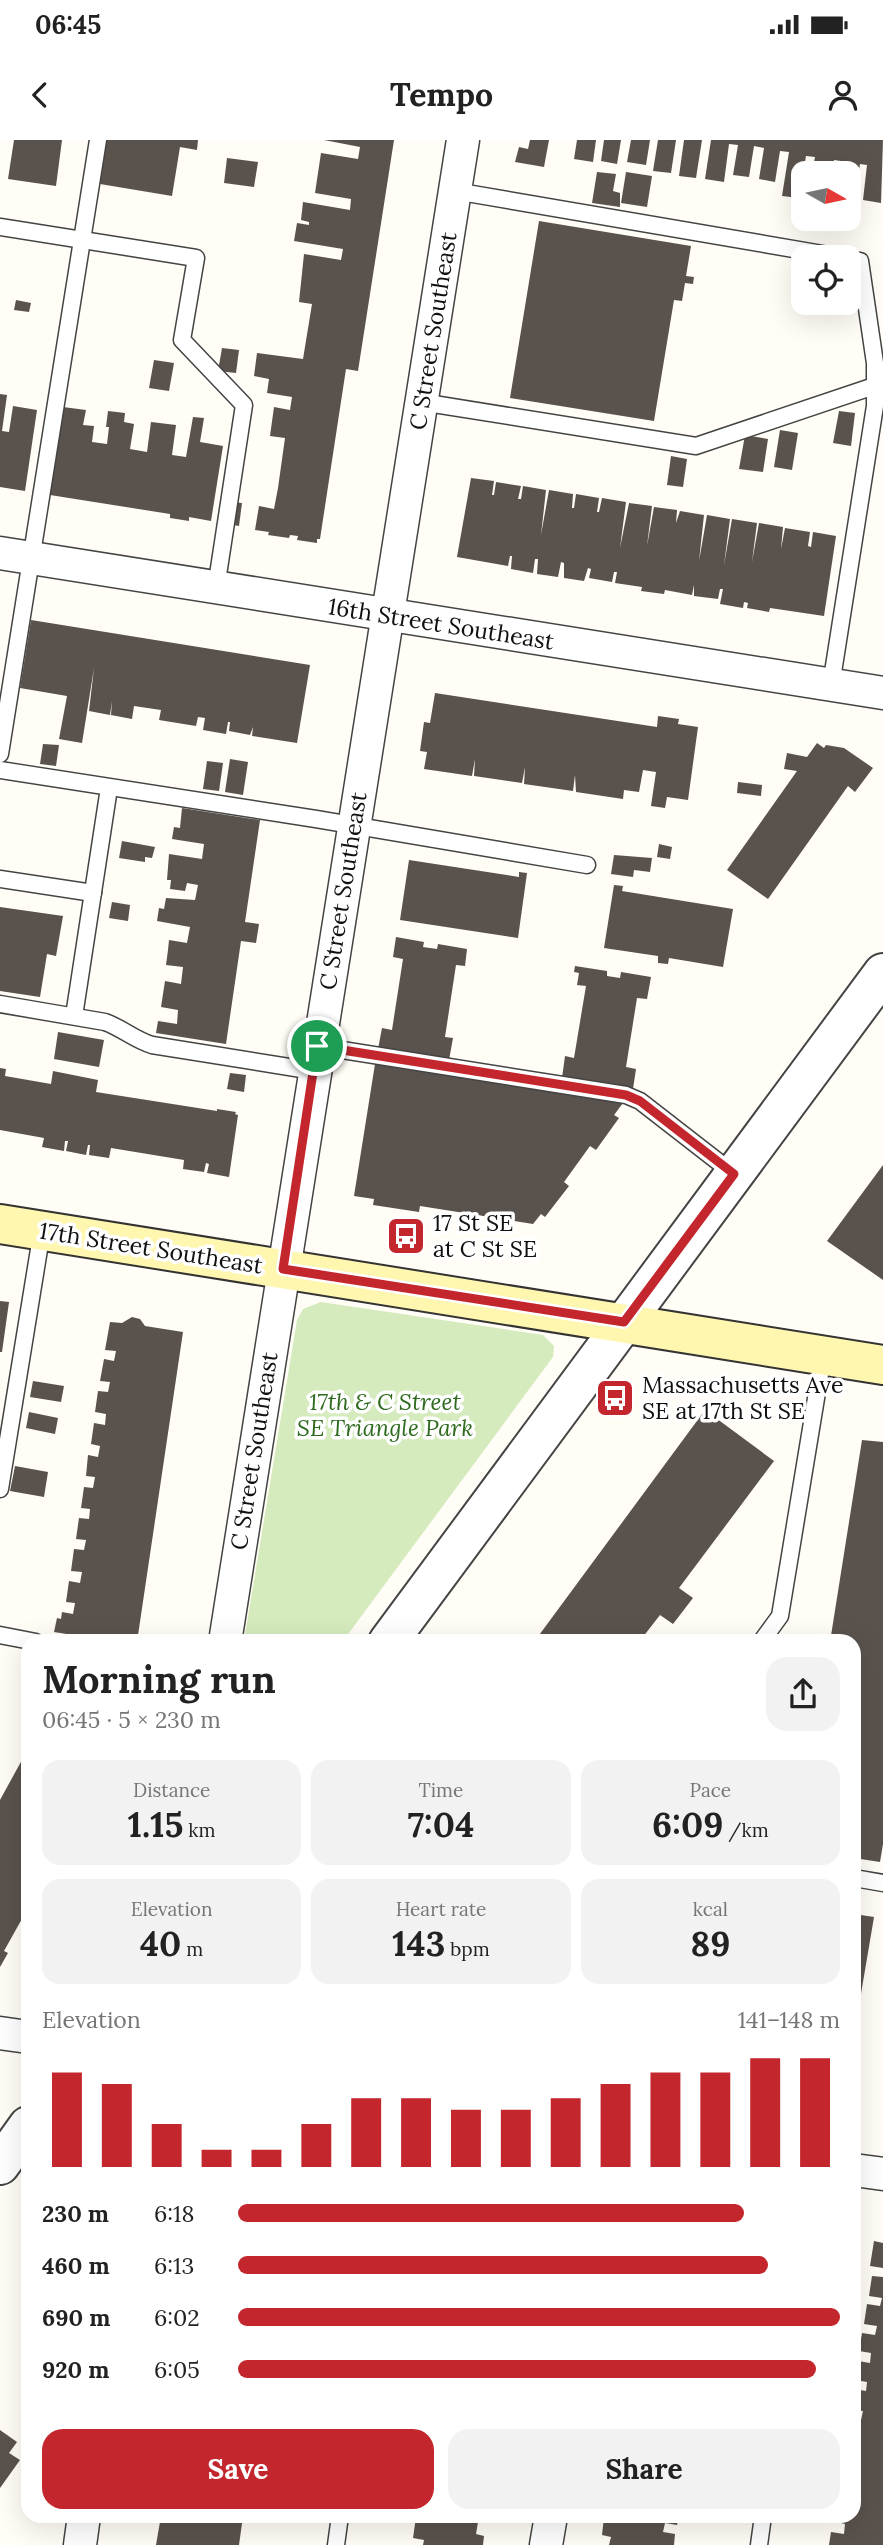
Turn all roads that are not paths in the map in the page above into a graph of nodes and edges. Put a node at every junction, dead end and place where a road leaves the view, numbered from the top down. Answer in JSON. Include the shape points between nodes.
{"nodes":[{"id":1,"x":98,"y":140,"type":"edge"},
{"id":2,"x":463,"y":140,"type":"edge"},
{"id":3,"x":455,"y":191,"type":"junction"},
{"id":4,"x":0,"y":227,"type":"edge"},
{"id":5,"x":82,"y":240,"type":"junction"},
{"id":6,"x":791,"y":249,"type":"edge"},
{"id":7,"x":861,"y":267,"type":"edge"},
{"id":8,"x":879,"y":384,"type":"edge"},
{"id":9,"x":421,"y":402,"type":"junction"},
{"id":10,"x":0,"y":553,"type":"edge"},
{"id":11,"x":32,"y":558,"type":"junction"},
{"id":12,"x":216,"y":588,"type":"junction"},
{"id":13,"x":387,"y":615,"type":"junction"},
{"id":14,"x":831,"y":685,"type":"junction"},
{"id":15,"x":883,"y":693,"type":"edge"},
{"id":16,"x":0,"y":754,"type":"edge"},
{"id":17,"x":0,"y":771,"type":"edge"},
{"id":18,"x":109,"y":788,"type":"junction"},
{"id":19,"x":354,"y":825,"type":"junction"},
{"id":20,"x":587,"y":865,"type":"dead end"},
{"id":21,"x":0,"y":879,"type":"edge"},
{"id":22,"x":93,"y":893,"type":"junction"},
{"id":23,"x":883,"y":973,"type":"edge"},
{"id":24,"x":0,"y":1004,"type":"edge"},
{"id":25,"x":74,"y":1016,"type":"junction"},
{"id":26,"x":316,"y":1059,"type":"junction"},
{"id":27,"x":734,"y":1174,"type":"junction"},
{"id":28,"x":0,"y":1224,"type":"edge"},
{"id":29,"x":42,"y":1231,"type":"junction"},
{"id":30,"x":283,"y":1269,"type":"junction"},
{"id":31,"x":624,"y":1322,"type":"junction"},
{"id":32,"x":823,"y":1355,"type":"junction"},
{"id":33,"x":883,"y":1365,"type":"edge"},
{"id":34,"x":0,"y":1489,"type":"edge"},
{"id":35,"x":226,"y":1634,"type":"edge"},
{"id":36,"x":394,"y":1634,"type":"edge"},
{"id":37,"x":767,"y":1634,"type":"edge"},
{"id":38,"x":0,"y":1636,"type":"edge"},
{"id":39,"x":21,"y":1640,"type":"edge"},
{"id":40,"x":861,"y":1879,"type":"edge"},
{"id":41,"x":883,"y":1883,"type":"edge"},
{"id":42,"x":0,"y":2033,"type":"edge"},
{"id":43,"x":21,"y":2036,"type":"edge"},
{"id":44,"x":21,"y":2136,"type":"edge"},
{"id":45,"x":0,"y":2165,"type":"edge"},
{"id":46,"x":861,"y":2170,"type":"edge"},
{"id":47,"x":883,"y":2174,"type":"edge"},
{"id":48,"x":83,"y":2523,"type":"edge"},
{"id":49,"x":339,"y":2523,"type":"edge"},
{"id":50,"x":550,"y":2523,"type":"edge"},
{"id":51,"x":762,"y":2523,"type":"edge"},
{"id":52,"x":79,"y":2545,"type":"edge"},
{"id":53,"x":336,"y":2545,"type":"edge"},
{"id":54,"x":546,"y":2545,"type":"edge"},
{"id":55,"x":759,"y":2545,"type":"edge"}],
"edges":[{"from":1,"to":5,"type":"lane"},
{"from":2,"to":3,"type":"street","name":"C Street Southeast"},
{"from":3,"to":6,"type":"lane"},
{"from":3,"to":9,"type":"street","name":"C Street Southeast"},
{"from":4,"to":5,"type":"lane"},
{"from":5,"to":11,"type":"lane"},
{"from":5,"to":12,"type":"lane","via":[[196,258],[182,340],[244,405]]},
{"from":7,"to":8,"type":"lane"},
{"from":8,"to":9,"type":"lane","via":[[696,446]]},
{"from":8,"to":14,"type":"lane"},
{"from":9,"to":13,"type":"street","name":"C Street Southeast"},
{"from":10,"to":11,"type":"street","name":"16th Street Southeast"},
{"from":11,"to":12,"type":"street","name":"16th Street Southeast"},
{"from":11,"to":16,"type":"lane"},
{"from":12,"to":13,"type":"street","name":"16th Street Southeast"},
{"from":13,"to":14,"type":"street","name":"16th Street Southeast"},
{"from":13,"to":19,"type":"street","name":"C Street Southeast"},
{"from":14,"to":15,"type":"street","name":"16th Street Southeast"},
{"from":17,"to":18,"type":"lane"},
{"from":18,"to":19,"type":"lane"},
{"from":18,"to":22,"type":"lane"},
{"from":19,"to":20,"type":"lane"},
{"from":19,"to":26,"type":"street","name":"C Street Southeast"},
{"from":21,"to":22,"type":"lane"},
{"from":22,"to":25,"type":"lane"},
{"from":23,"to":27,"type":"street"},
{"from":24,"to":25,"type":"lane"},
{"from":25,"to":26,"type":"lane","via":[[117,1027],[152,1045]]},
{"from":26,"to":27,"type":"lane","via":[[626,1095]]},
{"from":26,"to":30,"type":"street","name":"C Street Southeast"},
{"from":27,"to":31,"type":"street"},
{"from":28,"to":29,"type":"main road","name":"17th Street Southeast"},
{"from":29,"to":30,"type":"main road","name":"17th Street Southeast"},
{"from":29,"to":34,"type":"lane"},
{"from":30,"to":31,"type":"main road","name":"17th Street Southeast"},
{"from":30,"to":35,"type":"street","name":"C Street Southeast"},
{"from":31,"to":32,"type":"main road","name":"17th Street Southeast"},
{"from":31,"to":36,"type":"street"},
{"from":32,"to":33,"type":"main road","name":"17th Street Southeast"},
{"from":32,"to":37,"type":"lane","via":[[780,1616]]},
{"from":38,"to":39,"type":"lane"},
{"from":40,"to":41,"type":"lane"},
{"from":42,"to":43,"type":"street"},
{"from":44,"to":45,"type":"street"},
{"from":46,"to":47,"type":"street"},
{"from":48,"to":52,"type":"street"},
{"from":49,"to":53,"type":"lane"},
{"from":50,"to":54,"type":"street"},
{"from":51,"to":55,"type":"lane"}]}
